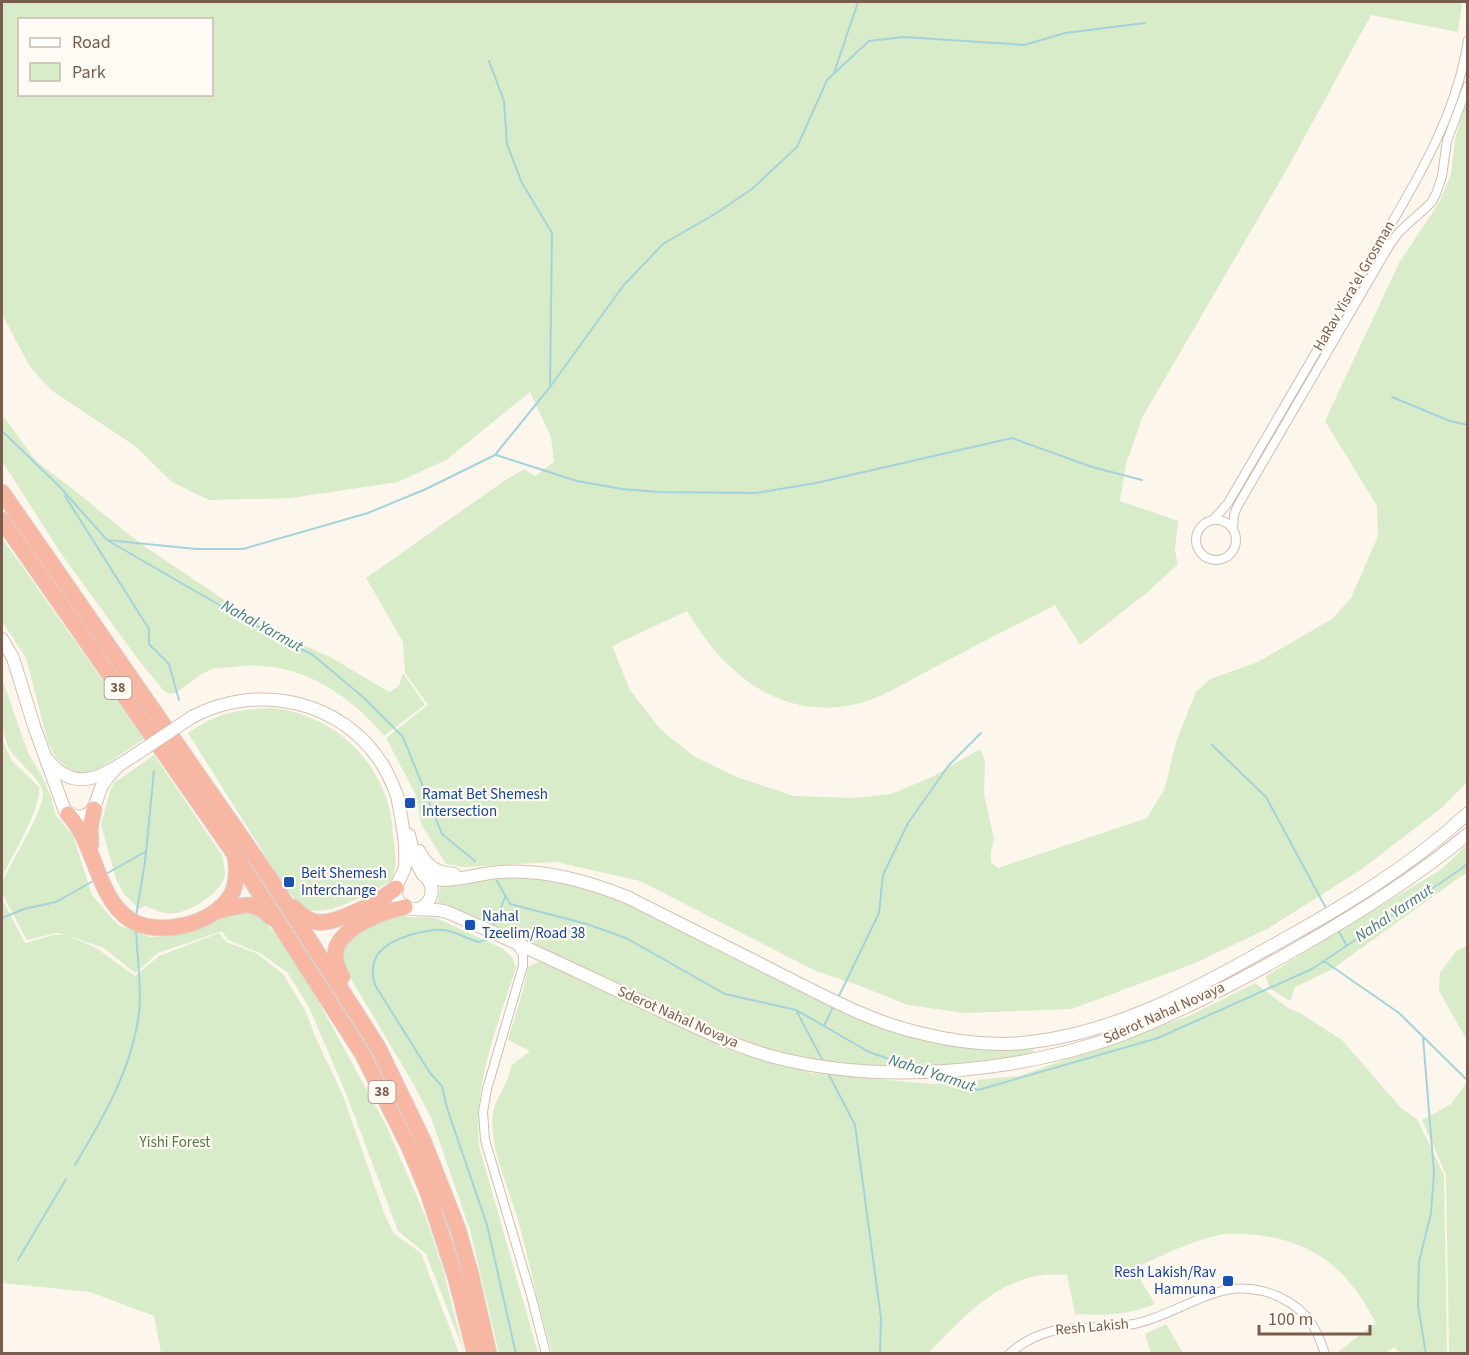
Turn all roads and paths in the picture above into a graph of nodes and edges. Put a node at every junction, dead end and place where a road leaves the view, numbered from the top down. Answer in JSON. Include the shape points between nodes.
{"nodes":[{"id":1,"x":1467,"y":40,"type":"edge"},
{"id":2,"x":1467,"y":85,"type":"edge"},
{"id":3,"x":2,"y":492,"type":"edge"},
{"id":4,"x":2,"y":520,"type":"edge"},
{"id":5,"x":1213,"y":520,"type":"junction"},
{"id":6,"x":1233,"y":528,"type":"junction"},
{"id":7,"x":2,"y":639,"type":"edge"},
{"id":8,"x":43,"y":751,"type":"junction"},
{"id":9,"x":119,"y":765,"type":"junction"},
{"id":10,"x":80,"y":780,"type":"junction"},
{"id":11,"x":396,"y":795,"type":"junction"},
{"id":12,"x":60,"y":800,"type":"junction"},
{"id":13,"x":96,"y":804,"type":"junction"},
{"id":14,"x":1467,"y":813,"type":"edge"},
{"id":15,"x":68,"y":814,"type":"junction"},
{"id":16,"x":404,"y":815,"type":"junction"},
{"id":17,"x":1467,"y":834,"type":"edge"},
{"id":18,"x":235,"y":855,"type":"junction"},
{"id":19,"x":93,"y":856,"type":"junction"},
{"id":20,"x":467,"y":876,"type":"junction"},
{"id":21,"x":269,"y":877,"type":"junction"},
{"id":22,"x":425,"y":877,"type":"junction"},
{"id":23,"x":399,"y":882,"type":"junction"},
{"id":24,"x":412,"y":908,"type":"junction"},
{"id":25,"x":215,"y":912,"type":"junction"},
{"id":26,"x":284,"y":931,"type":"junction"},
{"id":27,"x":513,"y":941,"type":"junction"},
{"id":28,"x":546,"y":956,"type":"junction"},
{"id":29,"x":523,"y":966,"type":"junction"},
{"id":30,"x":359,"y":1015,"type":"junction"},
{"id":31,"x":475,"y":1353,"type":"edge"},
{"id":32,"x":489,"y":1353,"type":"edge"},
{"id":33,"x":546,"y":1353,"type":"edge"},
{"id":34,"x":1009,"y":1353,"type":"edge"},
{"id":35,"x":1325,"y":1353,"type":"edge"}],
"edges":[{"from":1,"to":5,"type":"street","name":"HaRav Yisra'el Grosman","via":[[1450,106],[1422,170],[1228,503]]},
{"from":2,"to":6,"type":"street","name":"HaRav Yisra'el Grosman","via":[[1431,204],[1389,246],[1237,507]]},
{"from":3,"to":21,"type":"highway","number":"38"},
{"from":4,"to":18,"type":"highway","number":"38"},
{"from":5,"to":6,"type":"street","via":[[1222,520]]},
{"from":5,"to":6,"type":"street","via":[[1203,525],[1197,536],[1198,548],[1207,557],[1219,559],[1230,554],[1236,541]]},
{"from":7,"to":8,"type":"main road","via":[[13,658]]},
{"from":8,"to":10,"type":"main road","via":[[58,771]]},
{"from":8,"to":12,"type":"main road"},
{"from":9,"to":10,"type":"main road"},
{"from":9,"to":11,"type":"main road","bridge":true,"via":[[192,717],[216,706],[244,699],[274,698],[306,705],[360,739],[381,763]]},
{"from":9,"to":13,"type":"main road","via":[[104,783]]},
{"from":10,"to":12,"type":"main road","via":[[64,788]]},
{"from":10,"to":13,"type":"main road","via":[[93,786]]},
{"from":11,"to":16,"type":"main road"},
{"from":11,"to":23,"type":"main road","via":[[405,863]]},
{"from":12,"to":15,"type":"main road"},
{"from":13,"to":15,"type":"main road","via":[[82,816]]},
{"from":13,"to":19,"type":"highway","via":[[90,828]]},
{"from":14,"to":20,"type":"main road","name":"Sderot Nahal Novaya","via":[[1418,855],[1357,896],[1220,974],[1102,1027],[1059,1038],[1009,1044],[920,1034],[876,1020],[602,887],[526,872]]},
{"from":15,"to":19,"type":"highway"},
{"from":16,"to":20,"type":"main road","via":[[427,864],[442,873]]},
{"from":16,"to":22,"type":"main road","via":[[415,860]]},
{"from":17,"to":28,"type":"main road","name":"Sderot Nahal Novaya","via":[[1418,873],[1330,929],[1258,971],[1161,1018],[1063,1052],[970,1068],[866,1070],[809,1065],[772,1056],[716,1036]]},
{"from":18,"to":25,"type":"highway","via":[[233,892]]},
{"from":18,"to":26,"type":"highway","number":"38"},
{"from":19,"to":25,"type":"highway","via":[[111,901],[137,924],[174,928]]},
{"from":20,"to":22,"type":"main road","name":"Sderot Nahal Novaya","via":[[443,880]]},
{"from":21,"to":23,"type":"highway","via":[[293,907],[315,922],[333,920],[382,898]]},
{"from":21,"to":30,"type":"highway","number":"38"},
{"from":22,"to":23,"type":"main road","via":[[411,873]]},
{"from":22,"to":24,"type":"main road","via":[[432,885],[432,896],[428,903]]},
{"from":23,"to":24,"type":"main road","via":[[397,899]]},
{"from":24,"to":27,"type":"main road","name":"Sderot Nahal Novaya","via":[[439,909]]},
{"from":24,"to":30,"type":"highway","via":[[389,911],[358,926],[337,946],[338,969]]},
{"from":25,"to":26,"type":"highway","via":[[240,905],[255,906]]},
{"from":26,"to":31,"type":"highway","number":"38","via":[[363,1055],[409,1147],[442,1232]]},
{"from":27,"to":28,"type":"main road","name":"Sderot Nahal Novaya"},
{"from":27,"to":29,"type":"street","via":[[523,954]]},
{"from":28,"to":29,"type":"street","via":[[534,957]]},
{"from":29,"to":33,"type":"street","via":[[483,1112],[485,1140]]},
{"from":30,"to":32,"type":"highway","number":"38","via":[[403,1095],[458,1228]]},
{"from":34,"to":35,"type":"street","name":"Resh Lakish","via":[[1045,1332],[1140,1323],[1217,1292],[1244,1288],[1275,1295],[1299,1309],[1314,1328]]}]}
